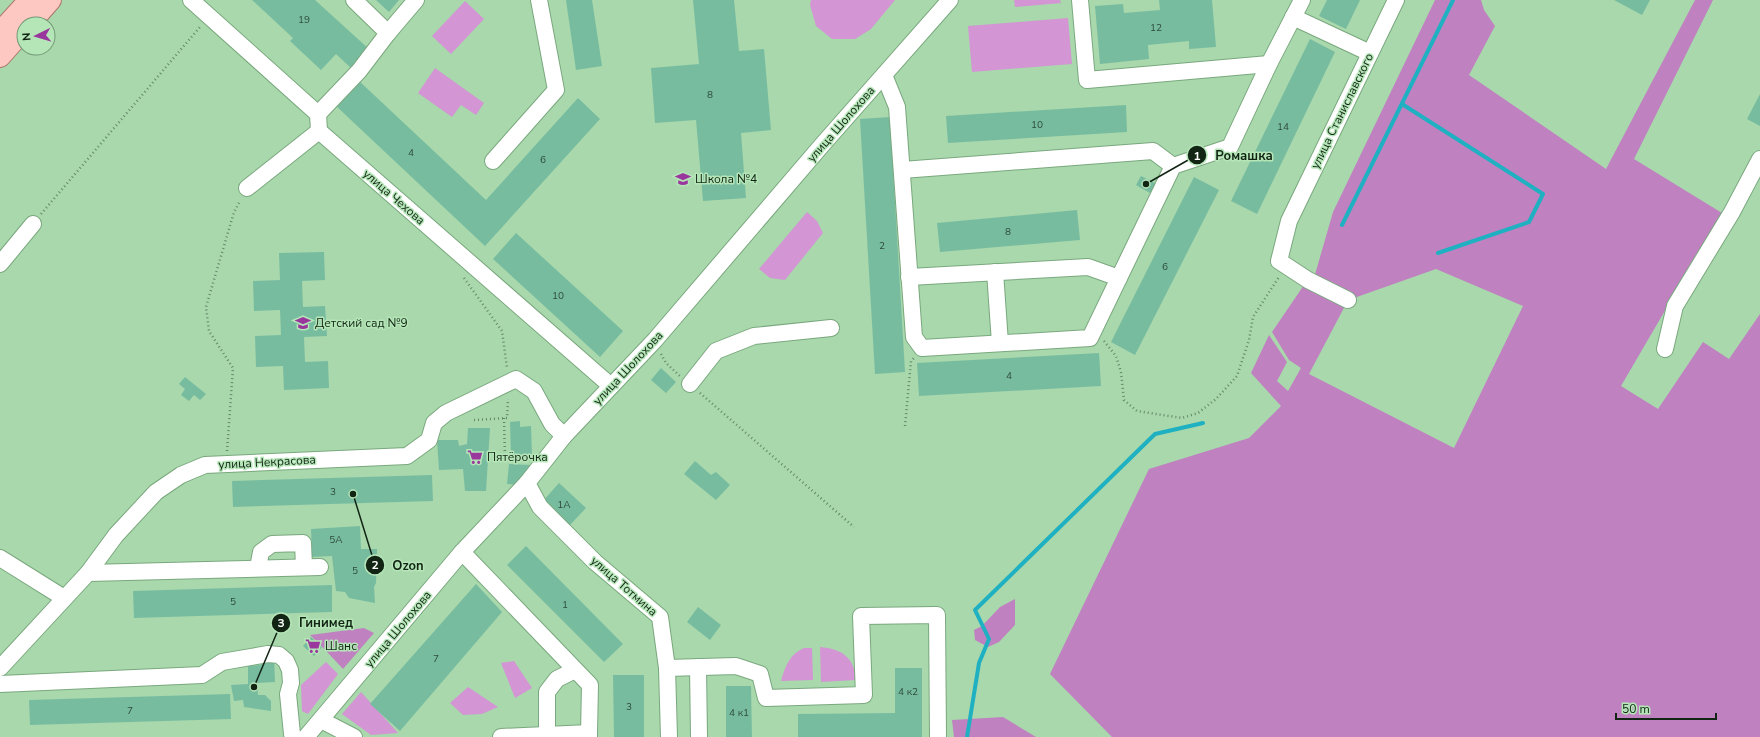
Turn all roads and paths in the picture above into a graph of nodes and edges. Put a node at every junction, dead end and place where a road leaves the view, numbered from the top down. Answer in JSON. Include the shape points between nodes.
{"nodes":[{"id":1,"x":29,"y":0,"type":"edge"},
{"id":2,"x":51,"y":0,"type":"edge"},
{"id":3,"x":191,"y":0,"type":"edge"},
{"id":4,"x":354,"y":0,"type":"edge"},
{"id":5,"x":416,"y":0,"type":"edge"},
{"id":6,"x":539,"y":0,"type":"edge"},
{"id":7,"x":950,"y":0,"type":"edge"},
{"id":8,"x":1080,"y":0,"type":"edge"},
{"id":9,"x":1302,"y":0,"type":"edge"},
{"id":10,"x":1396,"y":0,"type":"edge"},
{"id":11,"x":37,"y":16,"type":"edge"},
{"id":12,"x":1293,"y":18,"type":"junction"},
{"id":13,"x":200,"y":27,"type":"dead end"},
{"id":14,"x":0,"y":32,"type":"edge"},
{"id":15,"x":388,"y":33,"type":"junction"},
{"id":16,"x":16,"y":39,"type":"edge"},
{"id":17,"x":1370,"y":53,"type":"junction"},
{"id":18,"x":0,"y":57,"type":"edge"},
{"id":19,"x":1269,"y":64,"type":"junction"},
{"id":20,"x":884,"y":75,"type":"junction"},
{"id":21,"x":318,"y":114,"type":"junction"},
{"id":22,"x":319,"y":131,"type":"junction"},
{"id":23,"x":1760,"y":159,"type":"edge"},
{"id":24,"x":493,"y":161,"type":"dead end"},
{"id":25,"x":1173,"y":166,"type":"junction"},
{"id":26,"x":902,"y":170,"type":"junction"},
{"id":27,"x":247,"y":188,"type":"joint"},
{"id":28,"x":33,"y":224,"type":"joint"},
{"id":29,"x":0,"y":264,"type":"edge"},
{"id":30,"x":1286,"y":265,"type":"junction"},
{"id":31,"x":995,"y":272,"type":"junction"},
{"id":32,"x":460,"y":273,"type":"dead end"},
{"id":33,"x":910,"y":277,"type":"junction"},
{"id":34,"x":1119,"y":278,"type":"junction"},
{"id":35,"x":1348,"y":300,"type":"dead end"},
{"id":36,"x":831,"y":328,"type":"dead end"},
{"id":37,"x":1094,"y":330,"type":"junction"},
{"id":38,"x":655,"y":340,"type":"junction"},
{"id":39,"x":1000,"y":343,"type":"junction"},
{"id":40,"x":922,"y":348,"type":"junction"},
{"id":41,"x":1665,"y":349,"type":"dead end"},
{"id":42,"x":508,"y":383,"type":"junction"},
{"id":43,"x":690,"y":384,"type":"junction"},
{"id":44,"x":612,"y":386,"type":"junction"},
{"id":45,"x":504,"y":418,"type":"junction"},
{"id":46,"x":474,"y":420,"type":"dead end"},
{"id":47,"x":905,"y":426,"type":"dead end"},
{"id":48,"x":564,"y":436,"type":"junction"},
{"id":49,"x":531,"y":458,"type":"dead end"},
{"id":50,"x":227,"y":464,"type":"junction"},
{"id":51,"x":527,"y":483,"type":"junction"},
{"id":52,"x":854,"y":527,"type":"dead end"},
{"id":53,"x":462,"y":552,"type":"junction"},
{"id":54,"x":0,"y":558,"type":"edge"},
{"id":55,"x":258,"y":568,"type":"junction"},
{"id":56,"x":88,"y":572,"type":"junction"},
{"id":57,"x":64,"y":598,"type":"junction"},
{"id":58,"x":698,"y":667,"type":"junction"},
{"id":59,"x":0,"y":668,"type":"edge"},
{"id":60,"x":667,"y":668,"type":"junction"},
{"id":61,"x":575,"y":670,"type":"junction"},
{"id":62,"x":0,"y":684,"type":"edge"},
{"id":63,"x":322,"y":720,"type":"junction"},
{"id":64,"x":547,"y":735,"type":"junction"},
{"id":65,"x":589,"y":735,"type":"edge"},
{"id":66,"x":294,"y":737,"type":"edge"},
{"id":67,"x":306,"y":737,"type":"edge"},
{"id":68,"x":354,"y":737,"type":"edge"},
{"id":69,"x":501,"y":737,"type":"edge"},
{"id":70,"x":669,"y":737,"type":"edge"},
{"id":71,"x":699,"y":737,"type":"edge"},
{"id":72,"x":938,"y":737,"type":"edge"}],
"edges":[{"from":1,"to":14,"type":"main road"},
{"from":2,"to":11,"type":"main road"},
{"from":3,"to":21,"type":"street"},
{"from":4,"to":15,"type":"street"},
{"from":5,"to":15,"type":"street"},
{"from":6,"to":24,"type":"street","via":[[556,90]]},
{"from":7,"to":20,"type":"street","name":"улица Шолохова"},
{"from":8,"to":19,"type":"street","via":[[1087,80]]},
{"from":9,"to":12,"type":"street"},
{"from":10,"to":17,"type":"street","name":"улица Станиславского"},
{"from":12,"to":17,"type":"street"},
{"from":12,"to":19,"type":"street"},
{"from":13,"to":28,"type":"path"},
{"from":15,"to":21,"type":"street","via":[[359,71]]},
{"from":16,"to":18,"type":"main road"},
{"from":17,"to":30,"type":"street","name":"улица Станиславского","via":[[1288,221],[1279,261]]},
{"from":19,"to":25,"type":"street","via":[[1230,148]]},
{"from":20,"to":26,"type":"street","via":[[897,107]]},
{"from":20,"to":38,"type":"street","name":"улица Шолохова"},
{"from":21,"to":22,"type":"street"},
{"from":22,"to":27,"type":"street"},
{"from":22,"to":44,"type":"street","name":"улица Чехова"},
{"from":23,"to":41,"type":"street","via":[[1732,212],[1675,306]]},
{"from":25,"to":26,"type":"street","via":[[1153,151]]},
{"from":25,"to":34,"type":"street"},
{"from":26,"to":33,"type":"street"},
{"from":27,"to":50,"type":"path","via":[[234,212],[206,307],[209,331],[233,368]]},
{"from":28,"to":29,"type":"street"},
{"from":30,"to":35,"type":"street","via":[[1308,280]]},
{"from":30,"to":37,"type":"path","via":[[1253,317],[1249,340],[1237,376],[1216,399],[1198,413],[1182,418],[1136,411],[1124,400],[1116,356]]},
{"from":31,"to":33,"type":"street"},
{"from":31,"to":34,"type":"street","via":[[1088,267]]},
{"from":31,"to":39,"type":"street"},
{"from":32,"to":42,"type":"path","via":[[502,332]]},
{"from":33,"to":40,"type":"street","via":[[914,337]]},
{"from":34,"to":37,"type":"street"},
{"from":36,"to":43,"type":"street","via":[[754,336],[716,351]]},
{"from":37,"to":39,"type":"street","via":[[1090,338]]},
{"from":38,"to":43,"type":"path","via":[[666,363]]},
{"from":38,"to":44,"type":"street","name":"улица Шолохова"},
{"from":39,"to":40,"type":"street"},
{"from":40,"to":47,"type":"path","via":[[911,361]]},
{"from":42,"to":45,"type":"path","via":[[508,418]]},
{"from":42,"to":48,"type":"street","via":[[516,379],[534,391],[552,424]]},
{"from":42,"to":50,"type":"street","name":"улица Некрасова","via":[[446,413],[434,423],[429,440],[407,456]]},
{"from":43,"to":52,"type":"path"},
{"from":44,"to":48,"type":"street","name":"улица Шолохова"},
{"from":45,"to":46,"type":"path"},
{"from":45,"to":49,"type":"path","via":[[505,458]]},
{"from":48,"to":51,"type":"street","name":"улица Шолохова"},
{"from":50,"to":56,"type":"street","name":"улица Некрасова","via":[[205,465],[181,475],[156,492]]},
{"from":51,"to":53,"type":"street","name":"улица Шолохова"},
{"from":51,"to":60,"type":"street","name":"улица Тотмина","via":[[540,507],[595,562],[660,617]]},
{"from":53,"to":61,"type":"street"},
{"from":53,"to":63,"type":"street","name":"улица Шолохова"},
{"from":54,"to":57,"type":"street"},
{"from":55,"to":55,"type":"street","via":[[312,567],[303,543],[272,544],[261,552]]},
{"from":55,"to":56,"type":"street"},
{"from":56,"to":57,"type":"street","name":"улица Некрасова"},
{"from":57,"to":59,"type":"street","name":"улица Некрасова"},
{"from":58,"to":60,"type":"street"},
{"from":58,"to":71,"type":"street"},
{"from":58,"to":72,"type":"street","via":[[736,666],[760,674],[766,698],[864,695],[861,616],[937,615]]},
{"from":60,"to":70,"type":"street","name":"улица Тотмина"},
{"from":61,"to":64,"type":"street","via":[[557,680],[547,692]]},
{"from":61,"to":65,"type":"street","via":[[590,685]]},
{"from":62,"to":66,"type":"street","via":[[202,675],[222,662],[268,654],[279,655],[286,661],[290,670],[288,694]]},
{"from":63,"to":67,"type":"street","name":"улица Шолохова"},
{"from":63,"to":68,"type":"street"},
{"from":64,"to":65,"type":"street"},
{"from":64,"to":69,"type":"street"}]}
